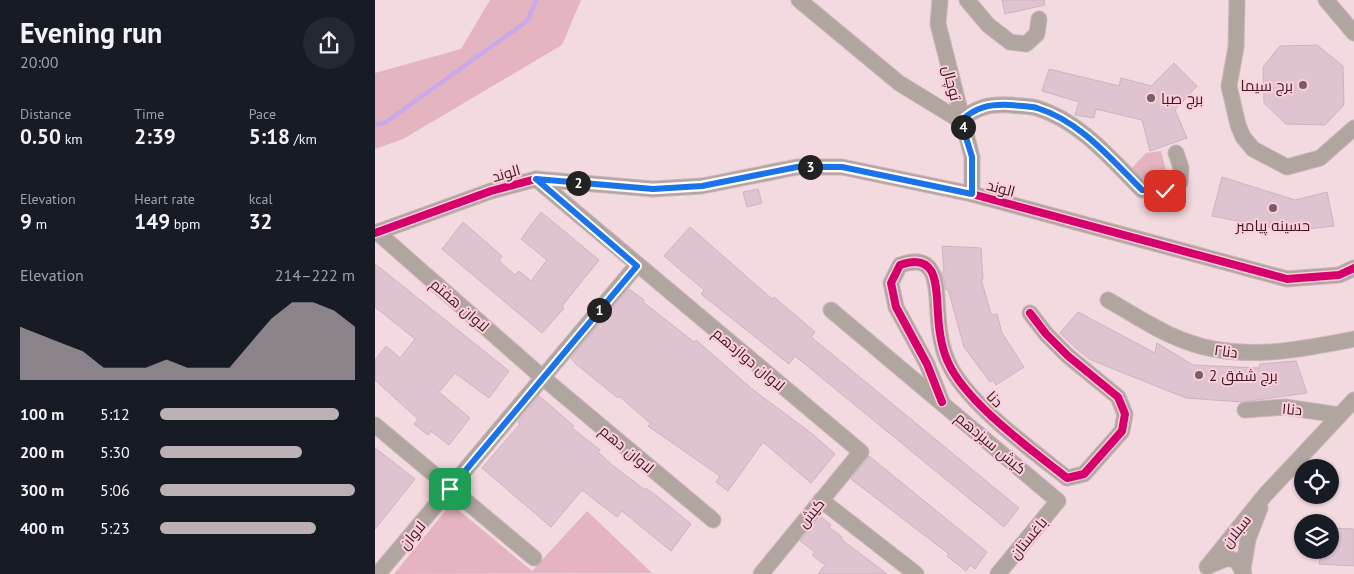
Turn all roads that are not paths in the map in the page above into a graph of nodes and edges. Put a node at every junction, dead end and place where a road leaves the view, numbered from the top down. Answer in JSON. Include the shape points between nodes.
{"nodes":[{"id":1,"x":940,"y":0,"type":"edge"},
{"id":2,"x":967,"y":0,"type":"edge"},
{"id":3,"x":1237,"y":0,"type":"edge"},
{"id":4,"x":1326,"y":0,"type":"edge"},
{"id":5,"x":807,"y":3,"type":"edge"},
{"id":6,"x":1039,"y":19,"type":"dead end"},
{"id":7,"x":1354,"y":33,"type":"edge"},
{"id":8,"x":961,"y":121,"type":"junction"},
{"id":9,"x":1354,"y":128,"type":"edge"},
{"id":10,"x":1175,"y":153,"type":"dead end"},
{"id":11,"x":536,"y":179,"type":"junction"},
{"id":12,"x":972,"y":194,"type":"junction"},
{"id":13,"x":376,"y":233,"type":"edge"},
{"id":14,"x":637,"y":266,"type":"junction"},
{"id":15,"x":1354,"y":268,"type":"edge"},
{"id":16,"x":1108,"y":300,"type":"dead end"},
{"id":17,"x":831,"y":310,"type":"dead end"},
{"id":18,"x":1030,"y":313,"type":"dead end"},
{"id":19,"x":1354,"y":339,"type":"edge"},
{"id":20,"x":542,"y":377,"type":"junction"},
{"id":21,"x":1354,"y":400,"type":"edge"},
{"id":22,"x":942,"y":402,"type":"junction"},
{"id":23,"x":1245,"y":410,"type":"dead end"},
{"id":24,"x":1339,"y":415,"type":"junction"},
{"id":25,"x":375,"y":426,"type":"edge"},
{"id":26,"x":861,"y":452,"type":"joint"},
{"id":27,"x":450,"y":489,"type":"junction"},
{"id":28,"x":1265,"y":495,"type":"junction"},
{"id":29,"x":821,"y":500,"type":"junction"},
{"id":30,"x":1058,"y":501,"type":"joint"},
{"id":31,"x":713,"y":520,"type":"dead end"},
{"id":32,"x":534,"y":558,"type":"dead end"},
{"id":33,"x":1203,"y":570,"type":"edge"},
{"id":34,"x":769,"y":571,"type":"edge"},
{"id":35,"x":1243,"y":571,"type":"edge"},
{"id":36,"x":379,"y":574,"type":"edge"},
{"id":37,"x":915,"y":574,"type":"edge"},
{"id":38,"x":998,"y":574,"type":"edge"}],
"edges":[{"from":1,"to":8,"type":"street","name":"توچال","via":[[938,24]]},
{"from":2,"to":6,"type":"street","via":[[988,25],[1010,42],[1026,44],[1037,34]]},
{"from":3,"to":9,"type":"street","via":[[1236,47],[1229,86],[1237,125],[1253,149],[1287,167],[1320,158]]},
{"from":4,"to":7,"type":"street"},
{"from":5,"to":8,"type":"street","via":[[899,84]]},
{"from":8,"to":10,"type":"street","via":[[971,110],[995,104],[1036,108],[1068,123],[1096,144],[1142,190],[1165,191],[1179,182],[1181,168]]},
{"from":8,"to":12,"type":"street","name":"توچال","via":[[972,157]]},
{"from":11,"to":12,"type":"street","name":"الوند","via":[[653,189],[702,186],[797,167],[842,167]]},
{"from":11,"to":13,"type":"street","name":"الوند","via":[[491,191]]},
{"from":11,"to":14,"type":"street","name":"لاوان دوازدهم"},
{"from":12,"to":15,"type":"street","name":"الوند","via":[[1287,280],[1339,275]]},
{"from":13,"to":20,"type":"street","name":"لاوان هفتم"},
{"from":14,"to":20,"type":"street","name":"لاوان"},
{"from":14,"to":26,"type":"street","name":"لاوان دوازدهم"},
{"from":16,"to":19,"type":"street","name":"دنا۲","via":[[1184,341],[1211,349],[1248,354]]},
{"from":17,"to":22,"type":"street","name":"کیش سیزدهم"},
{"from":18,"to":22,"type":"street","name":"دنا","via":[[1068,356],[1118,397],[1125,414],[1122,431],[1084,474],[1067,478],[1003,427],[959,382],[941,343],[938,289],[933,274],[925,263],[913,261],[900,265],[891,283],[896,307],[927,364]]},
{"from":20,"to":27,"type":"street","name":"لاوان"},
{"from":20,"to":31,"type":"street","name":"لاوان دهم"},
{"from":21,"to":24,"type":"street","name":"سبلان"},
{"from":22,"to":30,"type":"street","name":"کیش سیزدهم"},
{"from":23,"to":24,"type":"street","name":"دنا۱","via":[[1285,407]]},
{"from":24,"to":28,"type":"street","name":"سبلان"},
{"from":25,"to":27,"type":"street"},
{"from":26,"to":29,"type":"street","name":"کیش"},
{"from":27,"to":32,"type":"street"},
{"from":27,"to":36,"type":"street","name":"لاوان"},
{"from":28,"to":33,"type":"street","name":"سبلان"},
{"from":28,"to":35,"type":"street","name":"سبلان","via":[[1247,540]]},
{"from":29,"to":34,"type":"street","name":"کیش"},
{"from":29,"to":37,"type":"street"},
{"from":30,"to":38,"type":"street","name":"باغستان"},
{"from":33,"to":35,"type":"street","via":[[1228,558],[1237,561]]}]}
